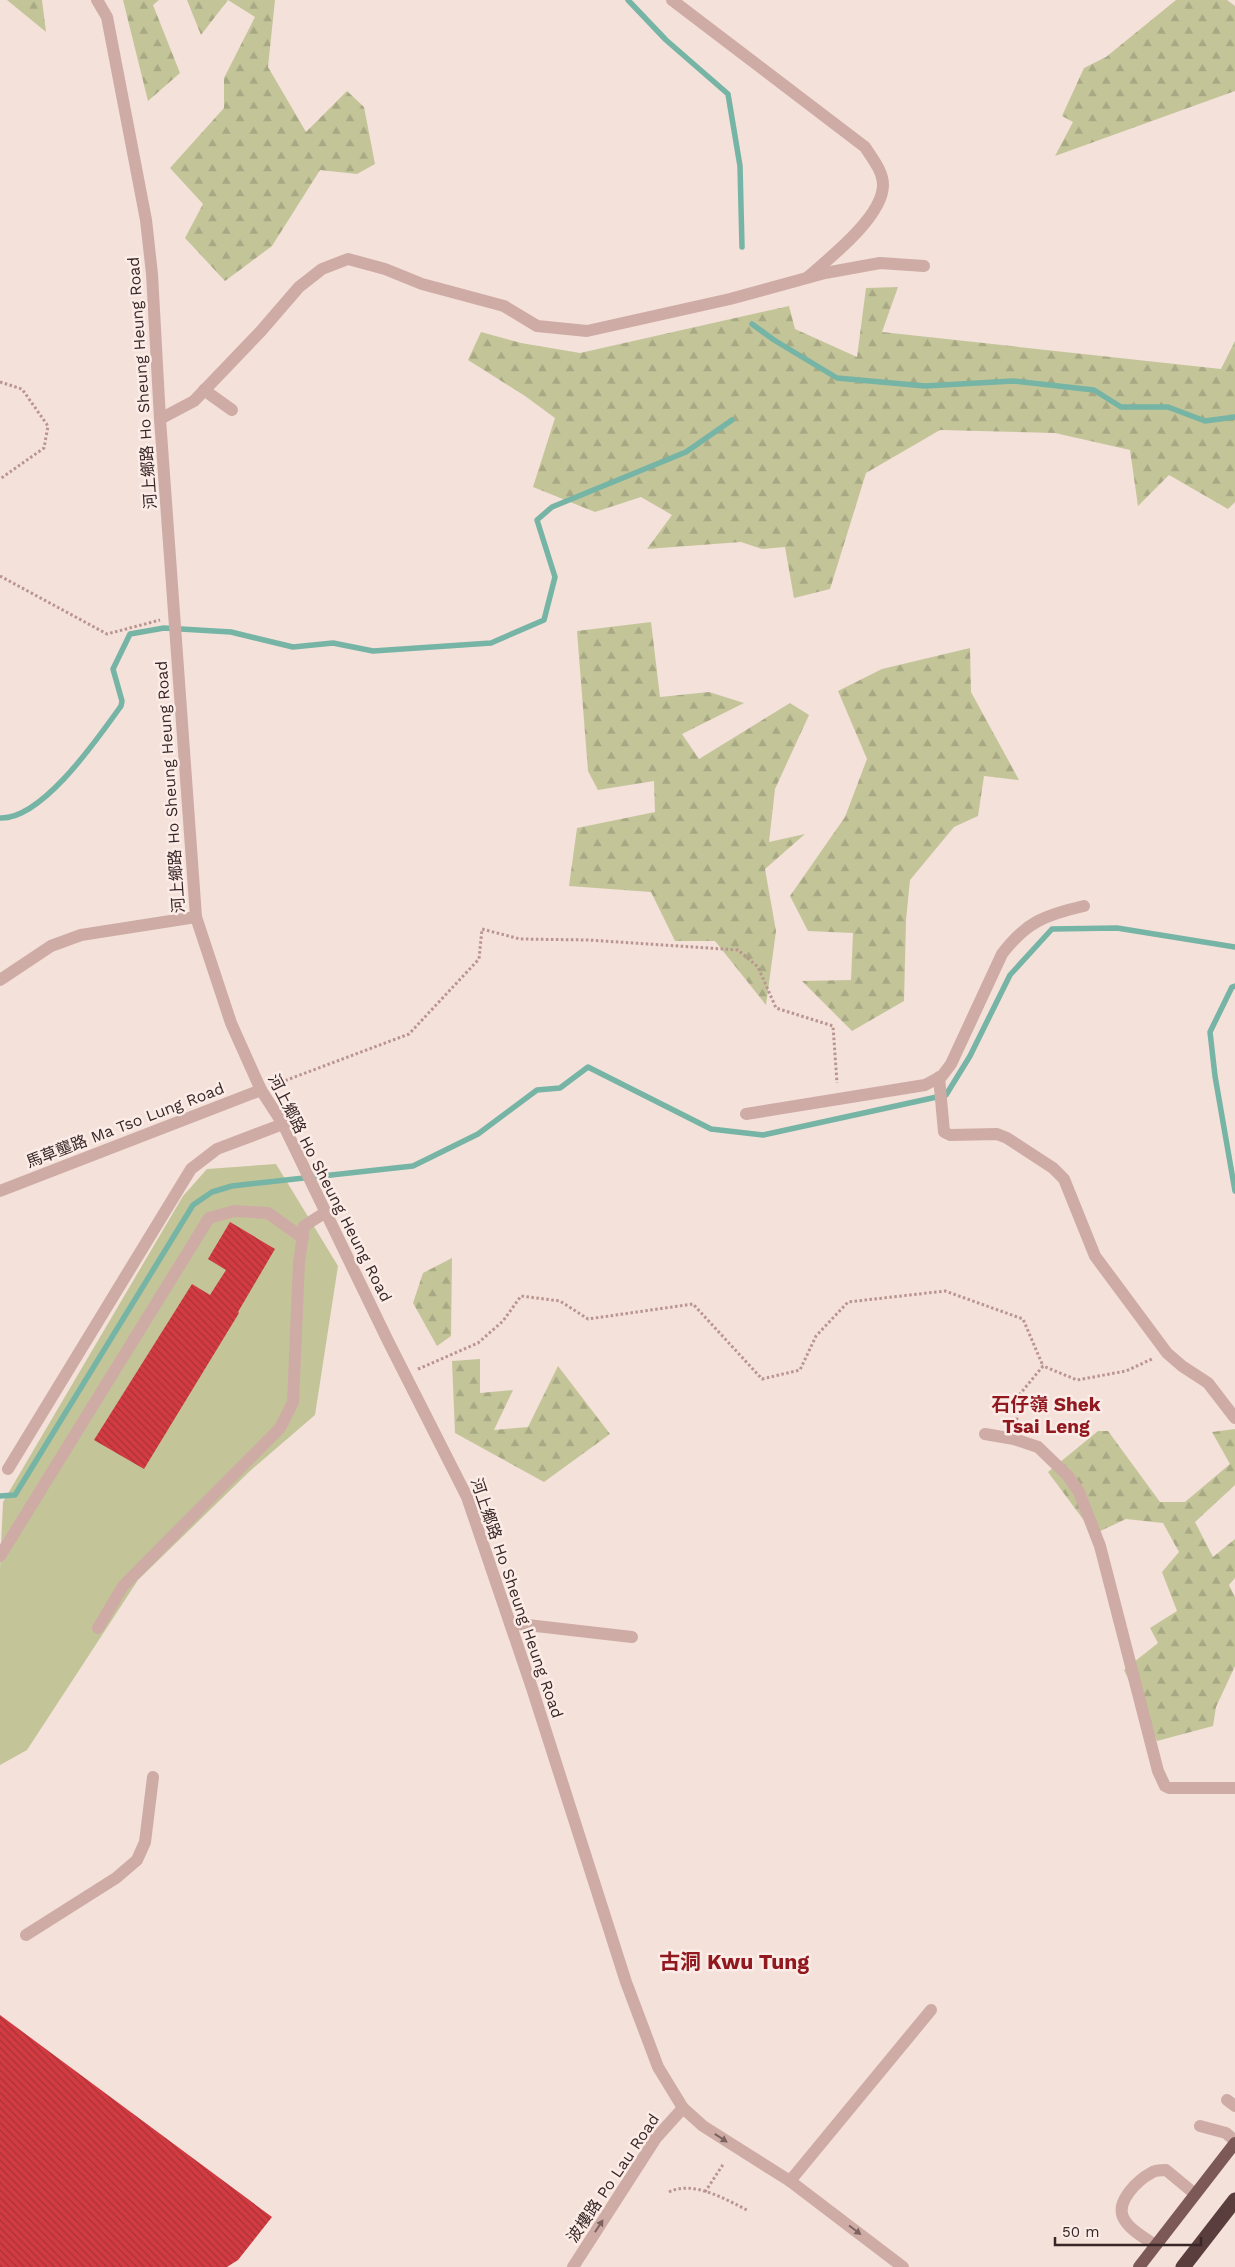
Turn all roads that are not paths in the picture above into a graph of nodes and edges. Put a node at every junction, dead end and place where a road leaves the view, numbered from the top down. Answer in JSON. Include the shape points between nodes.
{"nodes":[{"id":1,"x":97,"y":0,"type":"edge"},
{"id":2,"x":672,"y":0,"type":"edge"},
{"id":3,"x":924,"y":266,"type":"dead end"},
{"id":4,"x":808,"y":277,"type":"junction"},
{"id":5,"x":204,"y":390,"type":"junction"},
{"id":6,"x":232,"y":410,"type":"dead end"},
{"id":7,"x":160,"y":418,"type":"junction"},
{"id":8,"x":1084,"y":906,"type":"dead end"},
{"id":9,"x":196,"y":917,"type":"junction"},
{"id":10,"x":0,"y":980,"type":"edge"},
{"id":11,"x":939,"y":1077,"type":"junction"},
{"id":12,"x":261,"y":1090,"type":"junction"},
{"id":13,"x":746,"y":1114,"type":"dead end"},
{"id":14,"x":283,"y":1124,"type":"junction"},
{"id":15,"x":0,"y":1191,"type":"edge"},
{"id":16,"x":326,"y":1212,"type":"junction"},
{"id":17,"x":303,"y":1238,"type":"junction"},
{"id":18,"x":1235,"y":1418,"type":"edge"},
{"id":19,"x":985,"y":1434,"type":"dead end"},
{"id":20,"x":8,"y":1469,"type":"dead end"},
{"id":21,"x":0,"y":1556,"type":"edge"},
{"id":22,"x":510,"y":1623,"type":"junction"},
{"id":23,"x":98,"y":1628,"type":"dead end"},
{"id":24,"x":632,"y":1637,"type":"dead end"},
{"id":25,"x":153,"y":1777,"type":"dead end"},
{"id":26,"x":1235,"y":1788,"type":"edge"},
{"id":27,"x":26,"y":1935,"type":"dead end"},
{"id":28,"x":931,"y":2010,"type":"dead end"},
{"id":29,"x":683,"y":2108,"type":"junction"},
{"id":30,"x":1200,"y":2126,"type":"dead end"},
{"id":31,"x":1235,"y":2142,"type":"edge"},
{"id":32,"x":790,"y":2181,"type":"junction"},
{"id":33,"x":1195,"y":2194,"type":"junction"},
{"id":34,"x":1235,"y":2200,"type":"edge"},
{"id":35,"x":1155,"y":2245,"type":"junction"},
{"id":36,"x":573,"y":2267,"type":"edge"},
{"id":37,"x":903,"y":2267,"type":"edge"},
{"id":38,"x":1138,"y":2267,"type":"edge"},
{"id":39,"x":1183,"y":2267,"type":"edge"}],
"edges":[{"from":1,"to":7,"type":"street","name":"河上鄉路 Ho Sheung Heung Road","via":[[107,17],[146,220]]},
{"from":2,"to":4,"type":"street","via":[[865,147],[878,166],[883,185],[875,210],[851,240]]},
{"from":3,"to":4,"type":"street","via":[[880,263]]},
{"from":4,"to":5,"type":"street","via":[[730,299],[587,331],[538,326],[504,306],[422,284],[348,259],[322,269],[298,287]]},
{"from":5,"to":6,"type":"street"},
{"from":5,"to":7,"type":"street","via":[[194,401]]},
{"from":7,"to":9,"type":"street","name":"河上鄉路 Ho Sheung Heung Road"},
{"from":8,"to":11,"type":"street","via":[[1048,915],[1030,924],[1014,938],[1002,954],[951,1064]]},
{"from":9,"to":10,"type":"street","via":[[81,935],[51,946]]},
{"from":9,"to":12,"type":"street","name":"河上鄉路 Ho Sheung Heung Road","via":[[231,1022]]},
{"from":11,"to":13,"type":"street","via":[[925,1085]]},
{"from":11,"to":18,"type":"street","via":[[944,1132],[950,1135],[997,1134],[1053,1168],[1064,1179],[1096,1256],[1166,1353],[1208,1383]]},
{"from":12,"to":14,"type":"street","name":"河上鄉路 Ho Sheung Heung Road"},
{"from":12,"to":15,"type":"street","name":"馬草壟路 Ma Tso Lung Road"},
{"from":14,"to":16,"type":"street","name":"河上鄉路 Ho Sheung Heung Road"},
{"from":14,"to":20,"type":"street","via":[[217,1149],[191,1170]]},
{"from":16,"to":17,"type":"street","via":[[304,1226]]},
{"from":16,"to":22,"type":"street","name":"河上鄉路 Ho Sheung Heung Road","via":[[468,1497]]},
{"from":17,"to":21,"type":"street","via":[[268,1213],[234,1211],[209,1218]]},
{"from":17,"to":23,"type":"street","via":[[293,1402],[280,1428],[123,1586]]},
{"from":19,"to":26,"type":"street","via":[[1038,1447],[1068,1476],[1079,1492],[1100,1546],[1158,1771],[1165,1786]]},
{"from":22,"to":24,"type":"street"},
{"from":22,"to":29,"type":"street","name":"河上鄉路 Ho Sheung Heung Road","via":[[626,1982],[658,2067]]},
{"from":25,"to":27,"type":"street","via":[[146,1842],[138,1860],[116,1878]]},
{"from":28,"to":32,"type":"street"},
{"from":29,"to":32,"type":"street","name":"河上鄉路 Ho Sheung Heung Road","one_way":true,"via":[[703,2126]]},
{"from":36,"to":29,"type":"street","name":"波樓路 Po Lau Road","one_way":true,"via":[[656,2138]]},
{"from":30,"to":31,"type":"street","via":[[1226,2133]]},
{"from":31,"to":33,"type":"main road"},
{"from":32,"to":37,"type":"street","name":"河上鄉路 Ho Sheung Heung Road","one_way":true},
{"from":33,"to":35,"type":"main road"},
{"from":33,"to":35,"type":"street","via":[[1166,2170],[1151,2172],[1126,2196],[1123,2217]]},
{"from":34,"to":39,"type":"highway"},
{"from":35,"to":38,"type":"main road"}]}
